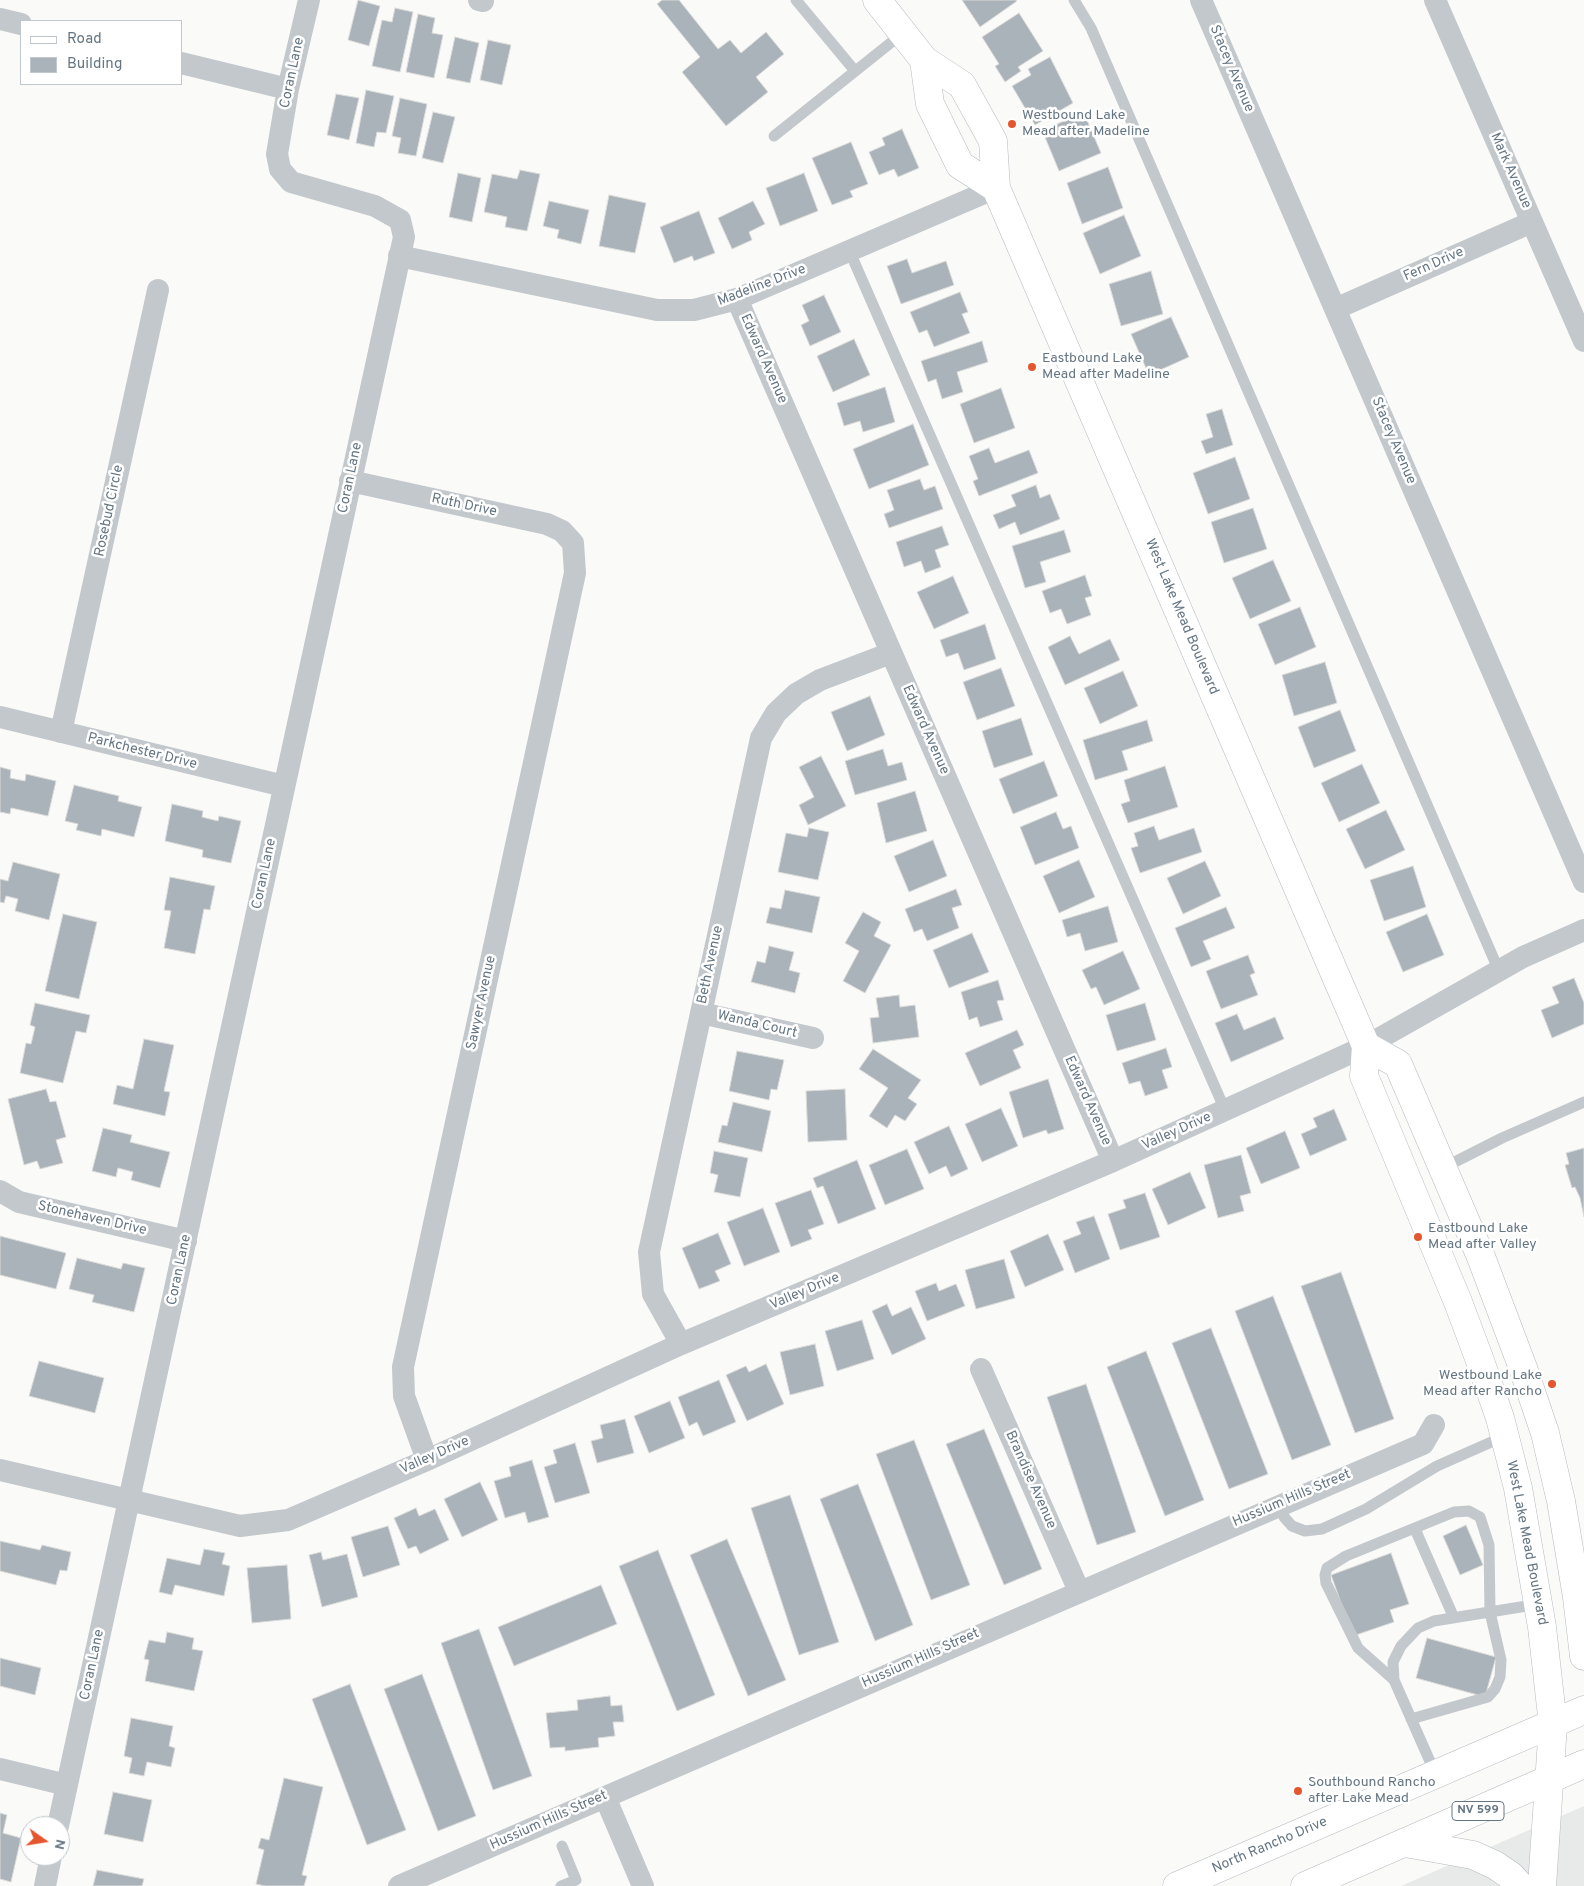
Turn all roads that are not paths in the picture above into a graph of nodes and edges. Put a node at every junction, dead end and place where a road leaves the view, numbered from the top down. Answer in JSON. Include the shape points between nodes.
{"nodes":[{"id":1,"x":309,"y":0,"type":"edge"},
{"id":2,"x":796,"y":0,"type":"edge"},
{"id":3,"x":877,"y":0,"type":"edge"},
{"id":4,"x":1074,"y":0,"type":"edge"},
{"id":5,"x":1201,"y":0,"type":"edge"},
{"id":6,"x":1435,"y":0,"type":"edge"},
{"id":7,"x":0,"y":19,"type":"edge"},
{"id":8,"x":20,"y":24,"type":"edge"},
{"id":9,"x":903,"y":33,"type":"junction"},
{"id":10,"x":924,"y":60,"type":"junction"},
{"id":11,"x":182,"y":63,"type":"edge"},
{"id":12,"x":855,"y":71,"type":"junction"},
{"id":13,"x":288,"y":89,"type":"junction"},
{"id":14,"x":774,"y":136,"type":"dead end"},
{"id":15,"x":996,"y":188,"type":"junction"},
{"id":16,"x":1532,"y":222,"type":"junction"},
{"id":17,"x":849,"y":250,"type":"junction"},
{"id":18,"x":399,"y":256,"type":"junction"},
{"id":19,"x":158,"y":290,"type":"dead end"},
{"id":20,"x":737,"y":299,"type":"junction"},
{"id":21,"x":1335,"y":309,"type":"junction"},
{"id":22,"x":1584,"y":341,"type":"edge"},
{"id":23,"x":350,"y":481,"type":"junction"},
{"id":24,"x":572,"y":543,"type":"joint"},
{"id":25,"x":891,"y":652,"type":"junction"},
{"id":26,"x":0,"y":717,"type":"edge"},
{"id":27,"x":61,"y":732,"type":"junction"},
{"id":28,"x":284,"y":786,"type":"junction"},
{"id":29,"x":1584,"y":882,"type":"edge"},
{"id":30,"x":1584,"y":930,"type":"edge"},
{"id":31,"x":1499,"y":971,"type":"junction"},
{"id":32,"x":701,"y":1013,"type":"junction"},
{"id":33,"x":813,"y":1038,"type":"dead end"},
{"id":34,"x":1366,"y":1046,"type":"junction"},
{"id":35,"x":1584,"y":1102,"type":"edge"},
{"id":36,"x":1225,"y":1110,"type":"junction"},
{"id":37,"x":1113,"y":1161,"type":"junction"},
{"id":38,"x":1443,"y":1168,"type":"junction"},
{"id":39,"x":0,"y":1191,"type":"edge"},
{"id":40,"x":186,"y":1241,"type":"junction"},
{"id":41,"x":681,"y":1344,"type":"junction"},
{"id":42,"x":981,"y":1369,"type":"dead end"},
{"id":43,"x":1434,"y":1425,"type":"dead end"},
{"id":44,"x":1505,"y":1436,"type":"junction"},
{"id":45,"x":427,"y":1460,"type":"junction"},
{"id":46,"x":0,"y":1470,"type":"edge"},
{"id":47,"x":130,"y":1500,"type":"junction"},
{"id":48,"x":1280,"y":1505,"type":"junction"},
{"id":49,"x":1415,"y":1529,"type":"junction"},
{"id":50,"x":1079,"y":1591,"type":"junction"},
{"id":51,"x":1580,"y":1601,"type":"edge"},
{"id":52,"x":1539,"y":1604,"type":"junction"},
{"id":53,"x":1490,"y":1612,"type":"junction"},
{"id":54,"x":1454,"y":1618,"type":"junction"},
{"id":55,"x":1584,"y":1656,"type":"edge"},
{"id":56,"x":1394,"y":1680,"type":"junction"},
{"id":57,"x":1584,"y":1710,"type":"edge"},
{"id":58,"x":1411,"y":1719,"type":"junction"},
{"id":59,"x":1553,"y":1725,"type":"junction"},
{"id":60,"x":1584,"y":1764,"type":"edge"},
{"id":61,"x":0,"y":1769,"type":"edge"},
{"id":62,"x":1436,"y":1775,"type":"junction"},
{"id":63,"x":1551,"y":1779,"type":"junction"},
{"id":64,"x":67,"y":1785,"type":"junction"},
{"id":65,"x":605,"y":1797,"type":"junction"},
{"id":66,"x":60,"y":1816,"type":"edge"},
{"id":67,"x":1405,"y":1842,"type":"junction"},
{"id":68,"x":562,"y":1846,"type":"dead end"},
{"id":69,"x":49,"y":1866,"type":"edge"},
{"id":70,"x":576,"y":1881,"type":"edge"},
{"id":71,"x":45,"y":1886,"type":"edge"},
{"id":72,"x":399,"y":1886,"type":"edge"},
{"id":73,"x":561,"y":1886,"type":"edge"},
{"id":74,"x":643,"y":1886,"type":"edge"},
{"id":75,"x":1177,"y":1886,"type":"edge"},
{"id":76,"x":1305,"y":1886,"type":"edge"},
{"id":77,"x":1520,"y":1886,"type":"edge"},
{"id":78,"x":1542,"y":1886,"type":"edge"}],
"edges":[{"from":1,"to":13,"type":"street","name":"Coran Lane"},
{"from":2,"to":12,"type":"lane"},
{"from":3,"to":9,"type":"main road","name":"West Lake Mead Boulevard"},
{"from":4,"to":31,"type":"lane","via":[[1091,28]]},
{"from":5,"to":21,"type":"street","name":"Stacey Avenue"},
{"from":6,"to":16,"type":"street","name":"Mark Avenue"},
{"from":7,"to":8,"type":"street"},
{"from":9,"to":10,"type":"main road","name":"West Lake Mead Boulevard"},
{"from":9,"to":12,"type":"lane"},
{"from":10,"to":15,"type":"main road","via":[[930,104],[960,165]]},
{"from":10,"to":15,"type":"main road","name":"West Lake Mead Boulevard","via":[[962,85],[993,141]]},
{"from":11,"to":13,"type":"street"},
{"from":12,"to":14,"type":"lane"},
{"from":13,"to":18,"type":"street","name":"Coran Lane","via":[[277,154],[280,169],[291,182],[375,206],[400,220],[404,237]]},
{"from":15,"to":17,"type":"street","name":"Madeline Drive"},
{"from":15,"to":34,"type":"main road","name":"West Lake Mead Boulevard"},
{"from":16,"to":21,"type":"street","name":"Fern Drive"},
{"from":16,"to":22,"type":"street","name":"Mark Avenue"},
{"from":17,"to":20,"type":"street","name":"Madeline Drive"},
{"from":17,"to":36,"type":"lane"},
{"from":18,"to":20,"type":"street","name":"Madeline Drive","via":[[657,310],[694,310]]},
{"from":18,"to":23,"type":"street","name":"Coran Lane"},
{"from":19,"to":27,"type":"street","name":"Rosebud Circle"},
{"from":20,"to":25,"type":"street","name":"Edward Avenue"},
{"from":21,"to":29,"type":"street","name":"Stacey Avenue"},
{"from":23,"to":24,"type":"street","name":"Ruth Drive","via":[[547,524],[562,531]]},
{"from":23,"to":28,"type":"street","name":"Coran Lane"},
{"from":24,"to":45,"type":"street","name":"Sawyer Avenue","via":[[574,574],[403,1367],[404,1396]]},
{"from":25,"to":32,"type":"street","name":"Beth Avenue","via":[[820,680],[796,694],[776,713],[761,738]]},
{"from":25,"to":37,"type":"street","name":"Edward Avenue"},
{"from":26,"to":27,"type":"street","name":"Parkchester Drive"},
{"from":27,"to":28,"type":"street","name":"Parkchester Drive"},
{"from":28,"to":40,"type":"street","name":"Coran Lane"},
{"from":30,"to":31,"type":"street","name":"Valley Drive"},
{"from":31,"to":34,"type":"street","name":"Valley Drive"},
{"from":32,"to":33,"type":"street","name":"Wanda Court"},
{"from":32,"to":41,"type":"street","name":"Beth Avenue","via":[[649,1252],[653,1294]]},
{"from":34,"to":36,"type":"street","name":"Valley Drive"},
{"from":34,"to":38,"type":"main road","via":[[1398,1064]]},
{"from":34,"to":44,"type":"main road","name":"West Lake Mead Boulevard","via":[[1364,1076],[1458,1302]]},
{"from":35,"to":38,"type":"lane"},
{"from":36,"to":37,"type":"street","name":"Valley Drive"},
{"from":37,"to":41,"type":"street","name":"Valley Drive"},
{"from":38,"to":51,"type":"main road","via":[[1481,1258],[1545,1433]]},
{"from":39,"to":40,"type":"street","name":"Stonehaven Drive","via":[[19,1202]]},
{"from":40,"to":47,"type":"street","name":"Coran Lane"},
{"from":41,"to":45,"type":"street","name":"Valley Drive"},
{"from":42,"to":50,"type":"street","name":"Brandise Avenue"},
{"from":43,"to":48,"type":"street","name":"Hussium Hills Street","via":[[1423,1444]]},
{"from":44,"to":48,"type":"lane","via":[[1437,1466],[1366,1509],[1322,1529],[1305,1531],[1292,1526]]},
{"from":44,"to":52,"type":"main road","name":"West Lake Mead Boulevard"},
{"from":45,"to":47,"type":"street","name":"Valley Drive","via":[[288,1520],[240,1526]]},
{"from":46,"to":47,"type":"street","name":"Valley Drive"},
{"from":47,"to":64,"type":"street","name":"Coran Lane"},
{"from":48,"to":50,"type":"street","name":"Hussium Hills Street"},
{"from":49,"to":53,"type":"lane","via":[[1454,1512],[1468,1511],[1480,1517],[1490,1545]]},
{"from":49,"to":54,"type":"lane"},
{"from":49,"to":56,"type":"lane","via":[[1330,1564],[1325,1575],[1358,1648]]},
{"from":50,"to":65,"type":"street","name":"Hussium Hills Street"},
{"from":51,"to":55,"type":"main road"},
{"from":52,"to":53,"type":"lane"},
{"from":52,"to":59,"type":"main road","name":"West Lake Mead Boulevard"},
{"from":53,"to":54,"type":"lane"},
{"from":53,"to":58,"type":"lane","via":[[1501,1660],[1500,1678],[1495,1689],[1488,1697]]},
{"from":54,"to":56,"type":"lane","via":[[1418,1628],[1401,1646],[1393,1662]]},
{"from":56,"to":58,"type":"lane"},
{"from":57,"to":59,"type":"main road","name":"North Rancho Drive"},
{"from":58,"to":62,"type":"lane"},
{"from":59,"to":62,"type":"main road","name":"North Rancho Drive"},
{"from":59,"to":63,"type":"main road","name":"West Lake Mead Boulevard"},
{"from":60,"to":63,"type":"main road","number":"NV 599"},
{"from":61,"to":64,"type":"street"},
{"from":62,"to":75,"type":"main road","name":"North Rancho Drive"},
{"from":63,"to":67,"type":"main road","number":"NV 599"},
{"from":63,"to":78,"type":"main road","name":"West Lake Mead Boulevard"},
{"from":64,"to":66,"type":"street","name":"Coran Lane"},
{"from":65,"to":72,"type":"street","name":"Hussium Hills Street"},
{"from":65,"to":74,"type":"street"},
{"from":67,"to":76,"type":"main road","number":"NV 599"},
{"from":67,"to":77,"type":"main road","via":[[1473,1855],[1512,1876]]},
{"from":68,"to":70,"type":"lane"},
{"from":69,"to":71,"type":"street"},
{"from":70,"to":73,"type":"lane"}]}
